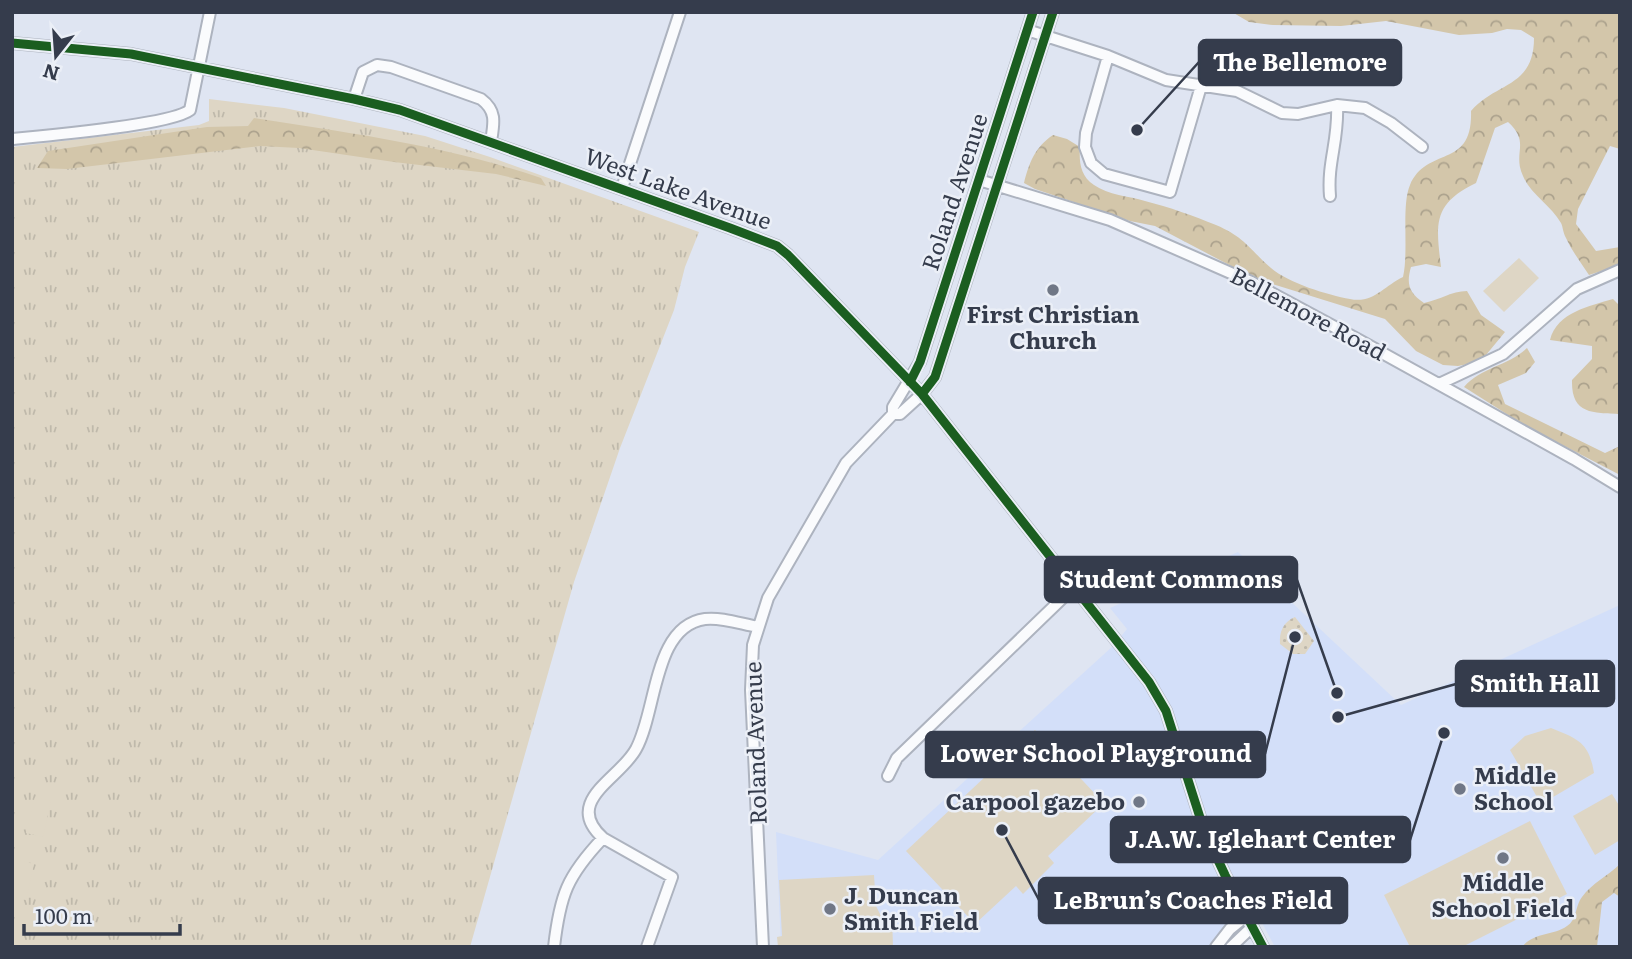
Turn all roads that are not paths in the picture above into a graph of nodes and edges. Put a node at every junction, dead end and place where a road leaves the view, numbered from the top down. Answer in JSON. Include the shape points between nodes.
{"nodes":[{"id":1,"x":210,"y":12,"type":"edge"},
{"id":2,"x":680,"y":12,"type":"edge"},
{"id":3,"x":1033,"y":12,"type":"edge"},
{"id":4,"x":1053,"y":12,"type":"edge"},
{"id":5,"x":1027,"y":30,"type":"junction"},
{"id":6,"x":1046,"y":36,"type":"junction"},
{"id":7,"x":12,"y":43,"type":"edge"},
{"id":8,"x":1108,"y":56,"type":"junction"},
{"id":9,"x":198,"y":66,"type":"junction"},
{"id":10,"x":1201,"y":86,"type":"junction"},
{"id":11,"x":354,"y":99,"type":"junction"},
{"id":12,"x":1337,"y":105,"type":"junction"},
{"id":13,"x":12,"y":139,"type":"edge"},
{"id":14,"x":491,"y":141,"type":"junction"},
{"id":15,"x":1422,"y":147,"type":"dead end"},
{"id":16,"x":979,"y":180,"type":"junction"},
{"id":17,"x":997,"y":185,"type":"junction"},
{"id":18,"x":622,"y":188,"type":"junction"},
{"id":19,"x":1330,"y":196,"type":"dead end"},
{"id":20,"x":1620,"y":270,"type":"edge"},
{"id":21,"x":910,"y":382,"type":"junction"},
{"id":22,"x":1439,"y":384,"type":"junction"},
{"id":23,"x":922,"y":394,"type":"junction"},
{"id":24,"x":892,"y":414,"type":"junction"},
{"id":25,"x":1620,"y":487,"type":"edge"},
{"id":26,"x":1074,"y":587,"type":"junction"},
{"id":27,"x":758,"y":627,"type":"junction"},
{"id":28,"x":888,"y":776,"type":"dead end"},
{"id":29,"x":603,"y":838,"type":"junction"},
{"id":30,"x":1246,"y":916,"type":"junction"},
{"id":31,"x":1252,"y":927,"type":"junction"},
{"id":32,"x":554,"y":947,"type":"edge"},
{"id":33,"x":647,"y":947,"type":"edge"},
{"id":34,"x":763,"y":947,"type":"edge"},
{"id":35,"x":1216,"y":947,"type":"edge"},
{"id":36,"x":1231,"y":947,"type":"edge"},
{"id":37,"x":1263,"y":947,"type":"edge"}],
"edges":[{"from":1,"to":9,"type":"street"},
{"from":2,"to":18,"type":"street"},
{"from":3,"to":5,"type":"street","name":"Roland Avenue"},
{"from":4,"to":6,"type":"street","name":"Roland Avenue"},
{"from":5,"to":6,"type":"street"},
{"from":5,"to":16,"type":"street","name":"Roland Avenue"},
{"from":6,"to":8,"type":"street"},
{"from":6,"to":17,"type":"street","name":"Roland Avenue"},
{"from":7,"to":9,"type":"street","name":"West Lake Avenue","via":[[112,51]]},
{"from":8,"to":10,"type":"street","via":[[1166,80]]},
{"from":8,"to":10,"type":"street","via":[[1085,141],[1090,163],[1104,174],[1170,192]]},
{"from":9,"to":11,"type":"street","name":"West Lake Avenue"},
{"from":9,"to":13,"type":"street","via":[[190,110],[183,115]]},
{"from":10,"to":12,"type":"street","via":[[1245,94],[1282,113]]},
{"from":11,"to":14,"type":"street","name":"West Lake Avenue"},
{"from":11,"to":14,"type":"street","via":[[363,72],[377,65],[391,67],[481,99],[493,112]]},
{"from":12,"to":15,"type":"street","via":[[1374,112]]},
{"from":12,"to":19,"type":"street"},
{"from":14,"to":18,"type":"street","name":"West Lake Avenue"},
{"from":16,"to":17,"type":"street","name":"Bellemore Road"},
{"from":16,"to":21,"type":"street","name":"Roland Avenue"},
{"from":17,"to":22,"type":"street","name":"Bellemore Road","via":[[1110,220],[1210,263]]},
{"from":17,"to":23,"type":"street","name":"Roland Avenue","via":[[935,377]]},
{"from":18,"to":21,"type":"street","name":"West Lake Avenue","via":[[777,246]]},
{"from":20,"to":22,"type":"street","via":[[1577,289],[1503,354]]},
{"from":21,"to":23,"type":"street","name":"West Lake Avenue"},
{"from":21,"to":24,"type":"street","name":"Roland Avenue"},
{"from":22,"to":25,"type":"street","name":"Bellemore Road"},
{"from":23,"to":24,"type":"street","name":"Roland Avenue","via":[[900,414]]},
{"from":23,"to":26,"type":"street","name":"West Lake Avenue"},
{"from":24,"to":27,"type":"street","name":"Roland Avenue","via":[[846,463],[780,575]]},
{"from":26,"to":28,"type":"street","via":[[897,758]]},
{"from":26,"to":30,"type":"street","name":"West Lake Avenue","via":[[1149,682],[1166,711],[1204,830]]},
{"from":27,"to":29,"type":"street","via":[[705,619],[680,630],[667,649],[636,749],[592,797],[589,813]]},
{"from":27,"to":34,"type":"street","name":"Roland Avenue","via":[[751,690]]},
{"from":29,"to":32,"type":"street","via":[[567,885]]},
{"from":29,"to":33,"type":"street","via":[[672,877]]},
{"from":30,"to":31,"type":"street","name":"West Lake Avenue"},
{"from":30,"to":35,"type":"street"},
{"from":31,"to":36,"type":"street"},
{"from":31,"to":37,"type":"street","name":"West Lake Avenue"}]}
